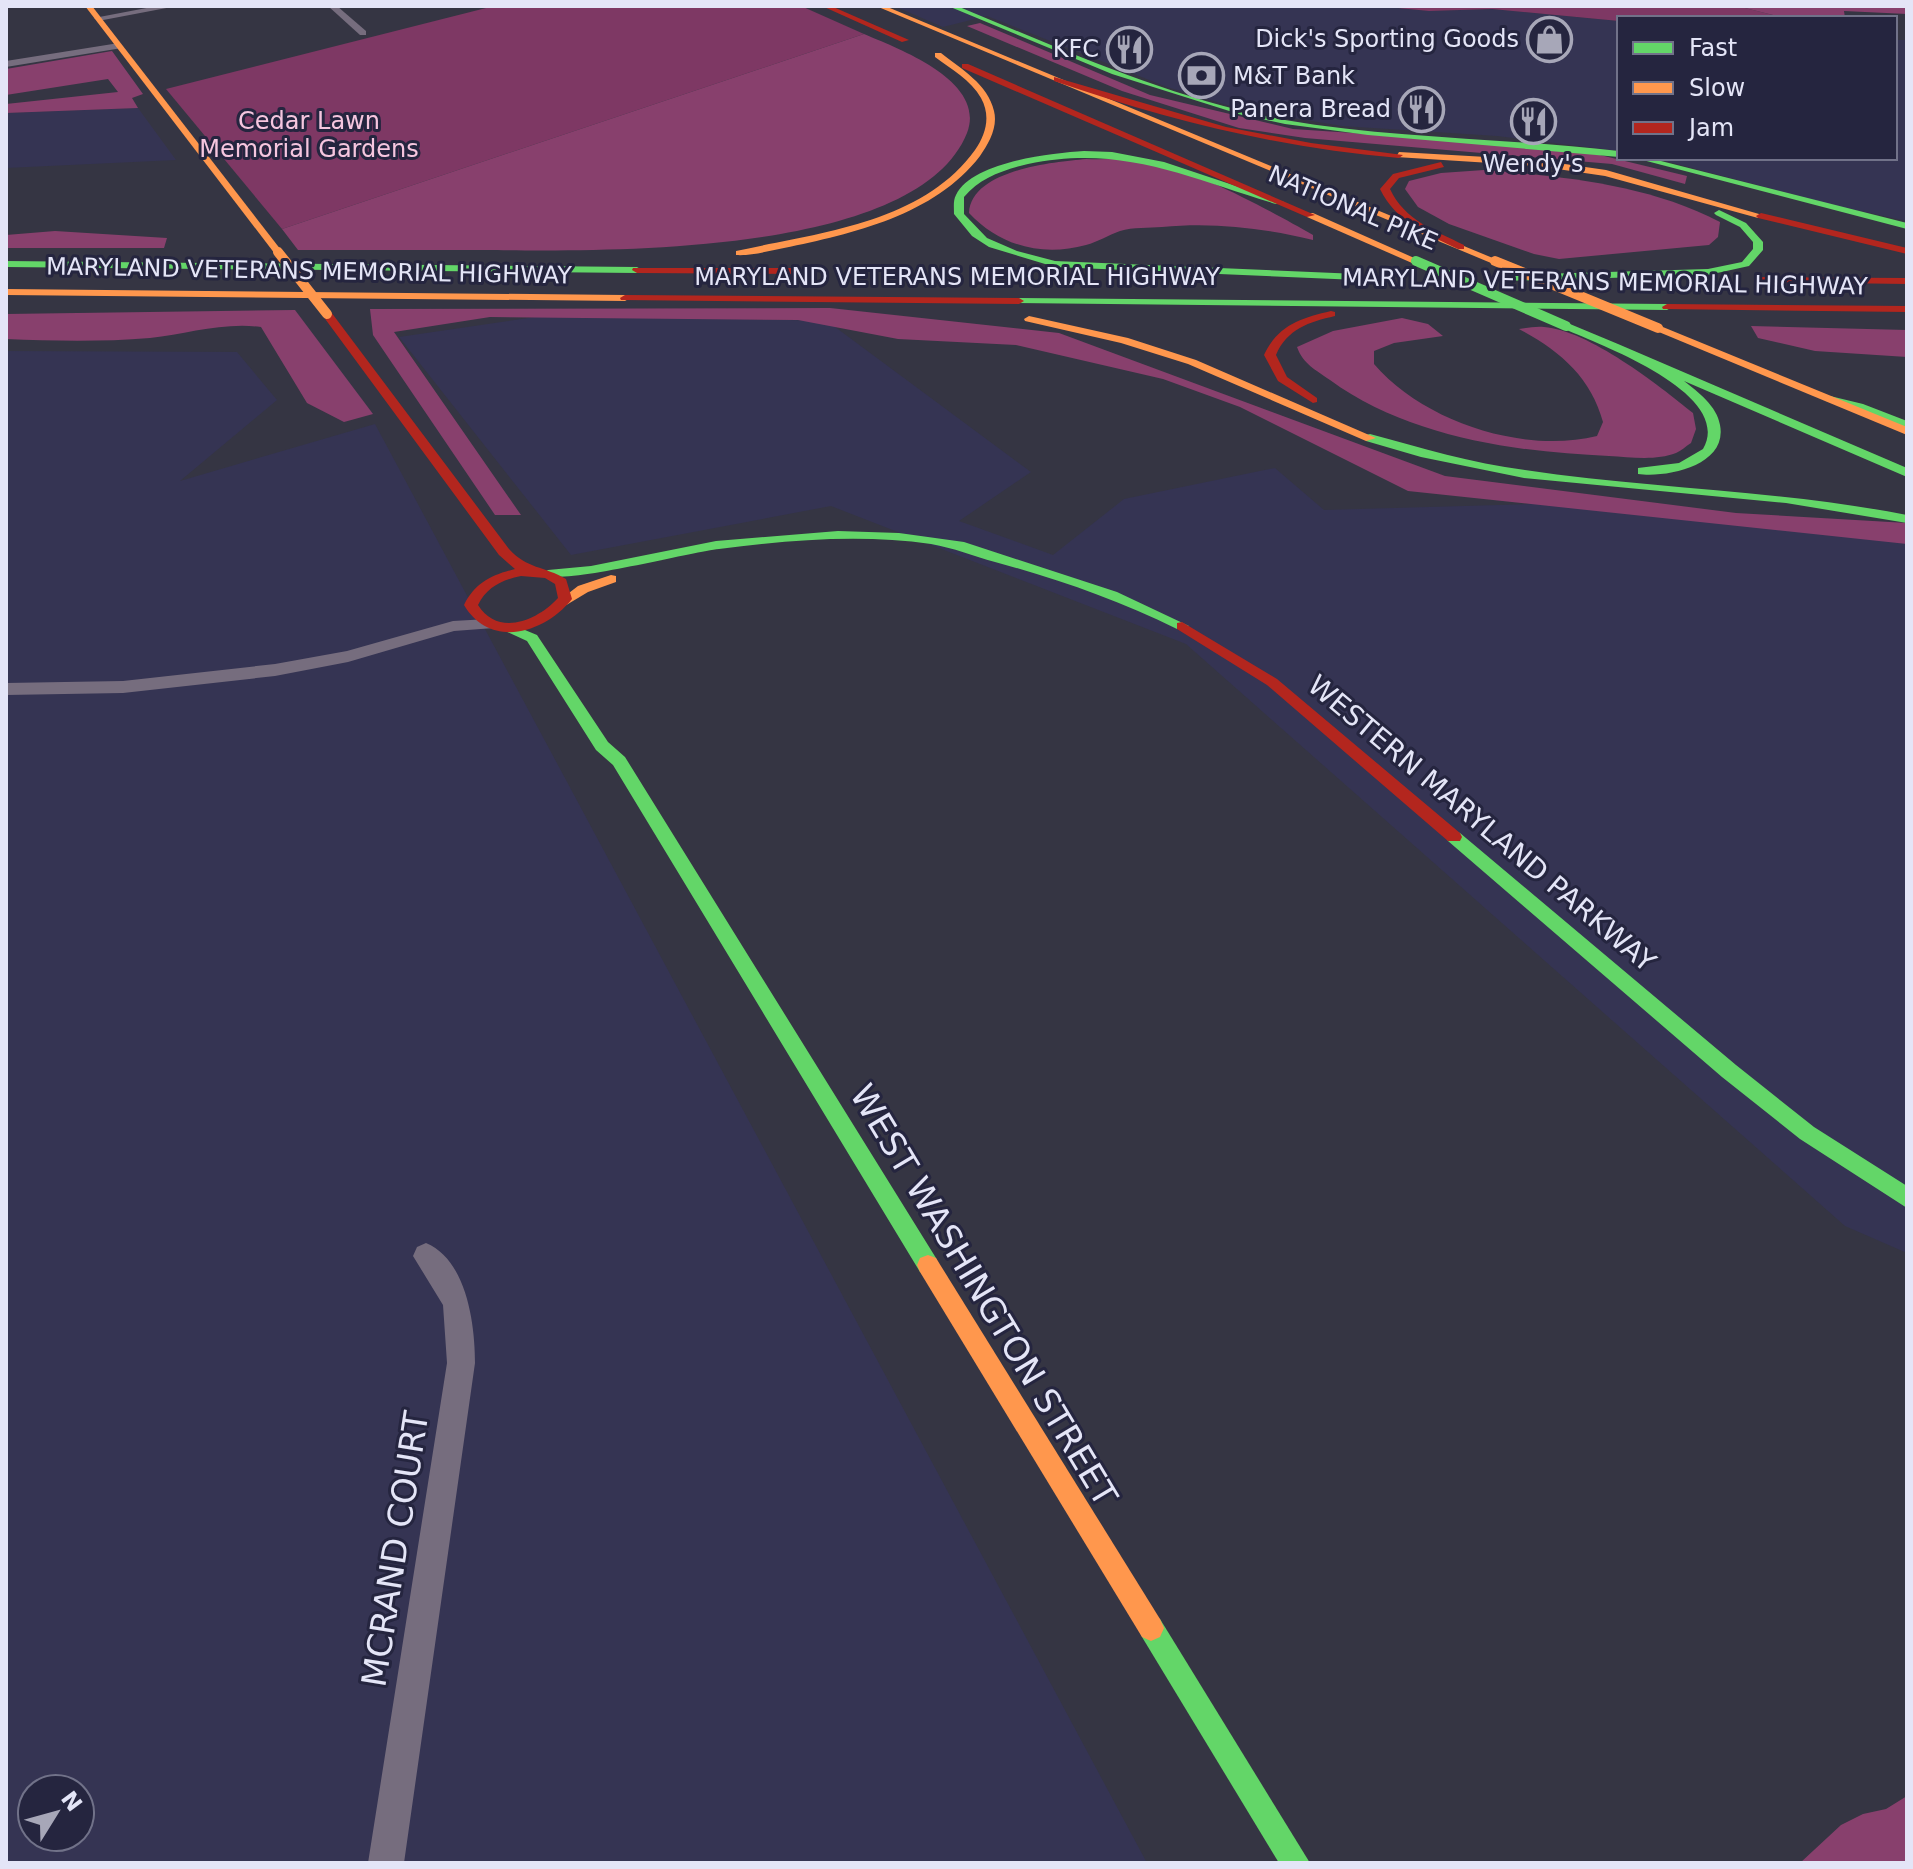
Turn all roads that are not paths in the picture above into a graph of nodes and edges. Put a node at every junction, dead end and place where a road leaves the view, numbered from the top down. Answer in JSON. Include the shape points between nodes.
{"nodes":[{"id":1,"x":173,"y":6,"type":"edge"},
{"id":2,"x":332,"y":6,"type":"edge"},
{"id":3,"x":825,"y":6,"type":"edge"},
{"id":4,"x":879,"y":6,"type":"edge"},
{"id":5,"x":951,"y":6,"type":"edge"},
{"id":6,"x":895,"y":10,"type":"edge"},
{"id":7,"x":93,"y":12,"type":"edge"},
{"id":8,"x":363,"y":33,"type":"dead end"},
{"id":9,"x":119,"y":46,"type":"junction"},
{"id":10,"x":938,"y":55,"type":"junction"},
{"id":11,"x":6,"y":64,"type":"edge"},
{"id":12,"x":1057,"y":79,"type":"junction"},
{"id":13,"x":1617,"y":154,"type":"edge"},
{"id":14,"x":1647,"y":160,"type":"edge"},
{"id":15,"x":1279,"y":202,"type":"junction"},
{"id":16,"x":1907,"y":226,"type":"edge"},
{"id":17,"x":1461,"y":247,"type":"junction"},
{"id":18,"x":1907,"y":251,"type":"edge"},
{"id":19,"x":6,"y":264,"type":"edge"},
{"id":20,"x":327,"y":267,"type":"junction"},
{"id":21,"x":1496,"y":270,"type":"junction"},
{"id":22,"x":819,"y":271,"type":"dead end"},
{"id":23,"x":1009,"y":273,"type":"dead end"},
{"id":24,"x":1404,"y":277,"type":"dead end"},
{"id":25,"x":1907,"y":281,"type":"edge"},
{"id":26,"x":6,"y":292,"type":"edge"},
{"id":27,"x":734,"y":299,"type":"junction"},
{"id":28,"x":1581,"y":306,"type":"junction"},
{"id":29,"x":1907,"y":312,"type":"edge"},
{"id":30,"x":1614,"y":346,"type":"junction"},
{"id":31,"x":1907,"y":428,"type":"edge"},
{"id":32,"x":433,"y":461,"type":"junction"},
{"id":33,"x":1907,"y":473,"type":"edge"},
{"id":34,"x":1907,"y":519,"type":"edge"},
{"id":35,"x":984,"y":555,"type":"junction"},
{"id":36,"x":542,"y":573,"type":"junction"},
{"id":37,"x":477,"y":592,"type":"junction"},
{"id":38,"x":557,"y":614,"type":"junction"},
{"id":39,"x":488,"y":624,"type":"junction"},
{"id":40,"x":508,"y":627,"type":"junction"},
{"id":41,"x":572,"y":665,"type":"dead end"},
{"id":42,"x":255,"y":670,"type":"junction"},
{"id":43,"x":6,"y":689,"type":"edge"},
{"id":44,"x":619,"y":761,"type":"junction"},
{"id":45,"x":1907,"y":1198,"type":"edge"},
{"id":46,"x":426,"y":1256,"type":"dead end"},
{"id":47,"x":386,"y":1863,"type":"edge"},
{"id":48,"x":1295,"y":1863,"type":"edge"}],
"edges":[{"from":1,"to":7,"type":"street"},
{"from":2,"to":8,"type":"street"},
{"from":3,"to":10,"type":"main road","name":"NATIONAL PIKE"},
{"from":4,"to":6,"type":"main road","name":"NATIONAL PIKE"},
{"from":5,"to":13,"type":"main road","via":[[1178,95],[1258,117]]},
{"from":6,"to":12,"type":"main road","name":"NATIONAL PIKE"},
{"from":7,"to":9,"type":"main road"},
{"from":9,"to":11,"type":"street"},
{"from":9,"to":32,"type":"main road","bridge":true,"via":[[327,314]]},
{"from":10,"to":15,"type":"main road","name":"NATIONAL PIKE"},
{"from":10,"to":20,"type":"main road","via":[[984,97],[990,127],[983,146],[970,164],[932,193],[864,223],[782,246],[664,261]]},
{"from":12,"to":17,"type":"main road","name":"NATIONAL PIKE"},
{"from":12,"to":18,"type":"main road","via":[[1151,112],[1252,137],[1368,153],[1537,163],[1606,173]]},
{"from":14,"to":16,"type":"main road"},
{"from":15,"to":23,"type":"main road","name":"MARYLAND VETERANS MEMORIAL HIGHWAY","via":[[1167,164],[1120,155],[1072,154],[989,171],[964,188],[957,208],[959,218],[978,238],[1055,264],[1366,277]]},
{"from":15,"to":30,"type":"main road","name":"NATIONAL PIKE","bridge":true},
{"from":17,"to":21,"type":"main road","name":"NATIONAL PIKE"},
{"from":17,"to":21,"type":"main road","via":[[1390,204],[1385,189],[1389,182],[1409,170],[1450,165],[1571,173],[1701,205],[1743,225],[1758,242],[1758,250],[1745,264],[1708,272]]},
{"from":19,"to":20,"type":"main road","name":"MARYLAND VETERANS MEMORIAL HIGHWAY"},
{"from":20,"to":22,"type":"main road","name":"MARYLAND VETERANS MEMORIAL HIGHWAY"},
{"from":21,"to":24,"type":"main road","name":"MARYLAND VETERANS MEMORIAL HIGHWAY"},
{"from":21,"to":25,"type":"main road","name":"MARYLAND VETERANS MEMORIAL HIGHWAY"},
{"from":21,"to":31,"type":"main road","name":"NATIONAL PIKE","bridge":true},
{"from":26,"to":27,"type":"main road","name":"MARYLAND VETERANS MEMORIAL HIGHWAY"},
{"from":27,"to":28,"type":"main road","name":"MARYLAND VETERANS MEMORIAL HIGHWAY"},
{"from":27,"to":34,"type":"main road","via":[[926,307],[1025,318],[1168,354],[1379,441],[1470,466],[1785,499]]},
{"from":28,"to":29,"type":"main road","name":"MARYLAND VETERANS MEMORIAL HIGHWAY"},
{"from":28,"to":30,"type":"main road","via":[[1332,314],[1281,332],[1270,355],[1282,379],[1318,403],[1389,432],[1475,456],[1630,472],[1693,462],[1707,453],[1717,425],[1709,408]]},
{"from":30,"to":33,"type":"main road","name":"NATIONAL PIKE"},
{"from":32,"to":36,"type":"main road","via":[[443,467],[510,559]]},
{"from":32,"to":37,"type":"main road","via":[[432,469],[486,562]]},
{"from":35,"to":36,"type":"main road","name":"WESTERN MARYLAND PARKWAY","via":[[961,545],[902,538],[817,536],[713,545],[593,573]]},
{"from":35,"to":38,"type":"main road","name":"WESTERN MARYLAND PARKWAY","via":[[798,547],[737,552],[600,582],[583,589]]},
{"from":35,"to":45,"type":"main road","name":"WESTERN MARYLAND PARKWAY","via":[[1051,571],[1154,611],[1272,682],[1729,1071],[1807,1133]]},
{"from":36,"to":37,"type":"main road","name":"WESTERN MARYLAND PARKWAY","via":[[507,574]]},
{"from":36,"to":38,"type":"main road","via":[[564,586]]},
{"from":37,"to":39,"type":"main road","via":[[472,611]]},
{"from":37,"to":42,"type":"street","via":[[454,611]]},
{"from":38,"to":40,"type":"main road","name":"WESTERN MARYLAND PARKWAY"},
{"from":39,"to":40,"type":"main road"},
{"from":39,"to":42,"type":"street","via":[[453,626],[348,656]]},
{"from":40,"to":44,"type":"main road","name":"WEST WASHINGTON STREET","via":[[532,638],[602,746]]},
{"from":41,"to":44,"type":"main road","name":"WEST WASHINGTON STREET","via":[[615,741]]},
{"from":42,"to":43,"type":"street","via":[[123,687]]},
{"from":44,"to":48,"type":"main road","name":"WEST WASHINGTON STREET"},
{"from":46,"to":47,"type":"street","name":"MCRAND COURT","via":[[452,1288],[461,1324],[461,1363]]}]}
